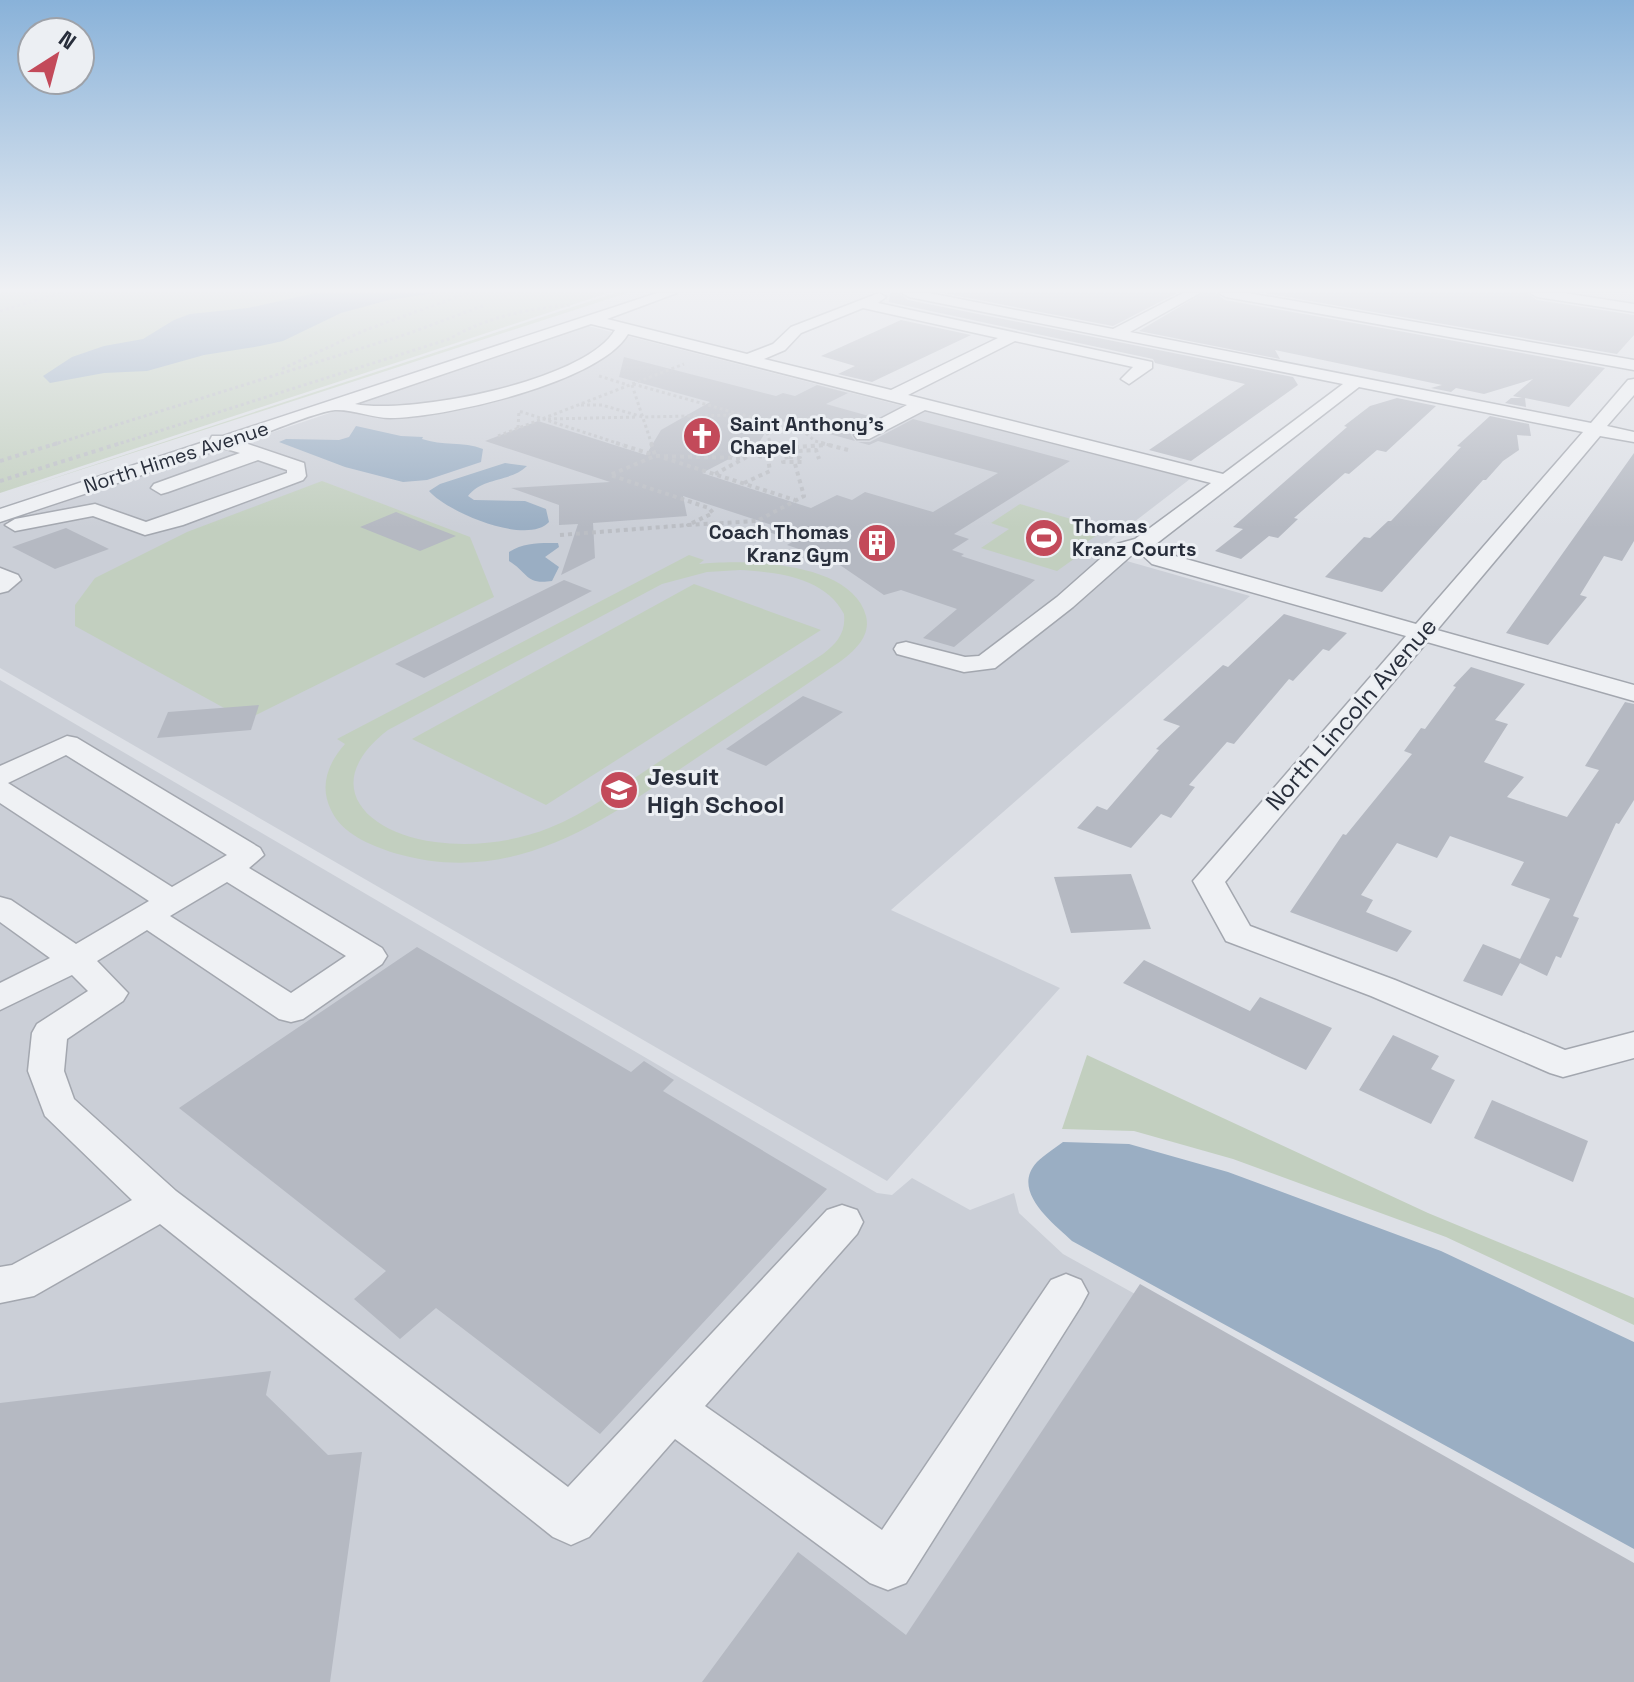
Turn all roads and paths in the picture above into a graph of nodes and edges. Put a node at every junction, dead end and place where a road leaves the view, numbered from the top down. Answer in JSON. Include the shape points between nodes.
{"nodes":[{"id":1,"x":278,"y":371,"type":"edge"},
{"id":2,"x":285,"y":371,"type":"edge"},
{"id":3,"x":346,"y":371,"type":"edge"},
{"id":4,"x":398,"y":371,"type":"edge"},
{"id":5,"x":421,"y":371,"type":"edge"},
{"id":6,"x":560,"y":371,"type":"edge"},
{"id":7,"x":664,"y":371,"type":"edge"},
{"id":8,"x":788,"y":371,"type":"edge"},
{"id":9,"x":942,"y":371,"type":"edge"},
{"id":10,"x":1138,"y":371,"type":"edge"},
{"id":11,"x":1303,"y":371,"type":"edge"},
{"id":12,"x":267,"y":377,"type":"junction"},
{"id":13,"x":1129,"y":379,"type":"dead end"},
{"id":14,"x":1356,"y":382,"type":"junction"},
{"id":15,"x":632,"y":384,"type":"junction"},
{"id":16,"x":1634,"y":384,"type":"edge"},
{"id":17,"x":602,"y":395,"type":"junction"},
{"id":18,"x":891,"y":397,"type":"junction"},
{"id":19,"x":315,"y":398,"type":"junction"},
{"id":20,"x":333,"y":404,"type":"junction"},
{"id":21,"x":576,"y":405,"type":"junction"},
{"id":22,"x":602,"y":405,"type":"junction"},
{"id":23,"x":921,"y":405,"type":"junction"},
{"id":24,"x":1015,"y":413,"type":"dead end"},
{"id":25,"x":730,"y":414,"type":"junction"},
{"id":26,"x":643,"y":417,"type":"junction"},
{"id":27,"x":541,"y":419,"type":"junction"},
{"id":28,"x":762,"y":421,"type":"junction"},
{"id":29,"x":518,"y":428,"type":"junction"},
{"id":30,"x":1595,"y":430,"type":"junction"},
{"id":31,"x":202,"y":434,"type":"junction"},
{"id":32,"x":863,"y":435,"type":"dead end"},
{"id":33,"x":498,"y":436,"type":"dead end"},
{"id":34,"x":1634,"y":437,"type":"edge"},
{"id":35,"x":224,"y":442,"type":"junction"},
{"id":36,"x":829,"y":445,"type":"junction"},
{"id":37,"x":1081,"y":445,"type":"junction"},
{"id":38,"x":771,"y":446,"type":"junction"},
{"id":39,"x":856,"y":452,"type":"dead end"},
{"id":40,"x":748,"y":454,"type":"junction"},
{"id":41,"x":268,"y":456,"type":"junction"},
{"id":42,"x":655,"y":456,"type":"junction"},
{"id":43,"x":740,"y":458,"type":"junction"},
{"id":44,"x":768,"y":458,"type":"junction"},
{"id":45,"x":819,"y":459,"type":"dead end"},
{"id":46,"x":0,"y":461,"type":"edge"},
{"id":47,"x":795,"y":464,"type":"dead end"},
{"id":48,"x":714,"y":474,"type":"junction"},
{"id":49,"x":0,"y":481,"type":"edge"},
{"id":50,"x":1227,"y":481,"type":"junction"},
{"id":51,"x":743,"y":483,"type":"junction"},
{"id":52,"x":161,"y":488,"type":"dead end"},
{"id":53,"x":0,"y":500,"type":"edge"},
{"id":54,"x":796,"y":500,"type":"junction"},
{"id":55,"x":2,"y":524,"type":"edge"},
{"id":56,"x":688,"y":525,"type":"junction"},
{"id":57,"x":560,"y":535,"type":"dead end"},
{"id":58,"x":1143,"y":544,"type":"junction"},
{"id":59,"x":0,"y":575,"type":"edge"},
{"id":60,"x":0,"y":586,"type":"edge"},
{"id":61,"x":1421,"y":633,"type":"junction"},
{"id":62,"x":906,"y":649,"type":"dead end"},
{"id":63,"x":1634,"y":693,"type":"edge"},
{"id":64,"x":0,"y":777,"type":"edge"},
{"id":65,"x":0,"y":790,"type":"edge"},
{"id":66,"x":227,"y":868,"type":"junction"},
{"id":67,"x":0,"y":907,"type":"edge"},
{"id":68,"x":161,"y":910,"type":"junction"},
{"id":69,"x":75,"y":959,"type":"junction"},
{"id":70,"x":0,"y":998,"type":"edge"},
{"id":71,"x":1634,"y":1045,"type":"edge"},
{"id":72,"x":162,"y":1203,"type":"junction"},
{"id":73,"x":842,"y":1222,"type":"dead end"},
{"id":74,"x":0,"y":1285,"type":"edge"},
{"id":75,"x":1066,"y":1293,"type":"dead end"},
{"id":76,"x":673,"y":1410,"type":"junction"}],
"edges":[{"from":1,"to":12,"type":"path"},
{"from":2,"to":12,"type":"path"},
{"from":3,"to":49,"type":"path"},
{"from":4,"to":19,"type":"street","name":"North Himes Avenue"},
{"from":5,"to":20,"type":"street","name":"North Himes Avenue"},
{"from":6,"to":20,"type":"street","via":[[473,402],[390,412]]},
{"from":7,"to":15,"type":"path"},
{"from":8,"to":18,"type":"street"},
{"from":9,"to":18,"type":"street"},
{"from":10,"to":13,"type":"street"},
{"from":11,"to":14,"type":"street"},
{"from":12,"to":46,"type":"path"},
{"from":14,"to":30,"type":"street"},
{"from":14,"to":50,"type":"street"},
{"from":15,"to":17,"type":"path"},
{"from":15,"to":25,"type":"path"},
{"from":15,"to":26,"type":"path"},
{"from":16,"to":30,"type":"street","name":"North Lincoln Avenue"},
{"from":17,"to":21,"type":"path"},
{"from":17,"to":22,"type":"path"},
{"from":18,"to":23,"type":"street"},
{"from":19,"to":20,"type":"street"},
{"from":19,"to":31,"type":"street","name":"North Himes Avenue"},
{"from":20,"to":35,"type":"street","name":"North Himes Avenue"},
{"from":21,"to":22,"type":"path"},
{"from":21,"to":27,"type":"path"},
{"from":22,"to":26,"type":"path"},
{"from":23,"to":32,"type":"street"},
{"from":23,"to":37,"type":"street"},
{"from":24,"to":37,"type":"street","via":[[1099,433]]},
{"from":25,"to":26,"type":"path"},
{"from":25,"to":28,"type":"path"},
{"from":25,"to":28,"type":"path","via":[[731,420]]},
{"from":26,"to":27,"type":"path"},
{"from":26,"to":42,"type":"path"},
{"from":27,"to":29,"type":"path"},
{"from":27,"to":29,"type":"path","via":[[519,411]]},
{"from":27,"to":42,"type":"path"},
{"from":28,"to":36,"type":"path"},
{"from":28,"to":38,"type":"path"},
{"from":29,"to":33,"type":"path"},
{"from":30,"to":34,"type":"street"},
{"from":30,"to":61,"type":"street","name":"North Lincoln Avenue"},
{"from":31,"to":35,"type":"street"},
{"from":31,"to":53,"type":"street","name":"North Himes Avenue"},
{"from":35,"to":41,"type":"street"},
{"from":35,"to":55,"type":"street","name":"North Himes Avenue"},
{"from":36,"to":38,"type":"path"},
{"from":36,"to":39,"type":"path"},
{"from":37,"to":50,"type":"street"},
{"from":38,"to":40,"type":"path"},
{"from":40,"to":43,"type":"path"},
{"from":40,"to":44,"type":"path"},
{"from":41,"to":52,"type":"street"},
{"from":41,"to":55,"type":"street","via":[[297,467],[296,476],[145,529],[95,510]]},
{"from":42,"to":43,"type":"path"},
{"from":42,"to":48,"type":"path"},
{"from":42,"to":56,"type":"path","via":[[610,475],[713,513]]},
{"from":43,"to":48,"type":"path"},
{"from":44,"to":45,"type":"path","via":[[816,450]]},
{"from":44,"to":51,"type":"path","via":[[770,471]]},
{"from":47,"to":54,"type":"path","via":[[804,496]]},
{"from":48,"to":51,"type":"path"},
{"from":50,"to":58,"type":"street"},
{"from":51,"to":54,"type":"path"},
{"from":54,"to":56,"type":"path","via":[[757,521]]},
{"from":56,"to":57,"type":"path"},
{"from":58,"to":61,"type":"street","via":[[1160,559]]},
{"from":58,"to":62,"type":"street","via":[[1125,549],[986,663],[964,665]]},
{"from":59,"to":60,"type":"street","via":[[10,580]]},
{"from":61,"to":63,"type":"street"},
{"from":61,"to":71,"type":"street","name":"North Lincoln Avenue","via":[[1209,881],[1238,933],[1563,1064]]},
{"from":64,"to":66,"type":"street","via":[[67,744],[249,855]]},
{"from":65,"to":68,"type":"street"},
{"from":66,"to":68,"type":"street"},
{"from":66,"to":68,"type":"street","via":[[370,956],[291,1010]]},
{"from":67,"to":69,"type":"street"},
{"from":68,"to":69,"type":"street"},
{"from":69,"to":70,"type":"street"},
{"from":69,"to":72,"type":"street","via":[[111,993],[50,1033],[46,1071],[58,1106]]},
{"from":72,"to":74,"type":"street","via":[[19,1283]]},
{"from":72,"to":76,"type":"street","via":[[571,1520]]},
{"from":73,"to":76,"type":"street"},
{"from":75,"to":76,"type":"street","via":[[888,1565]]}]}
